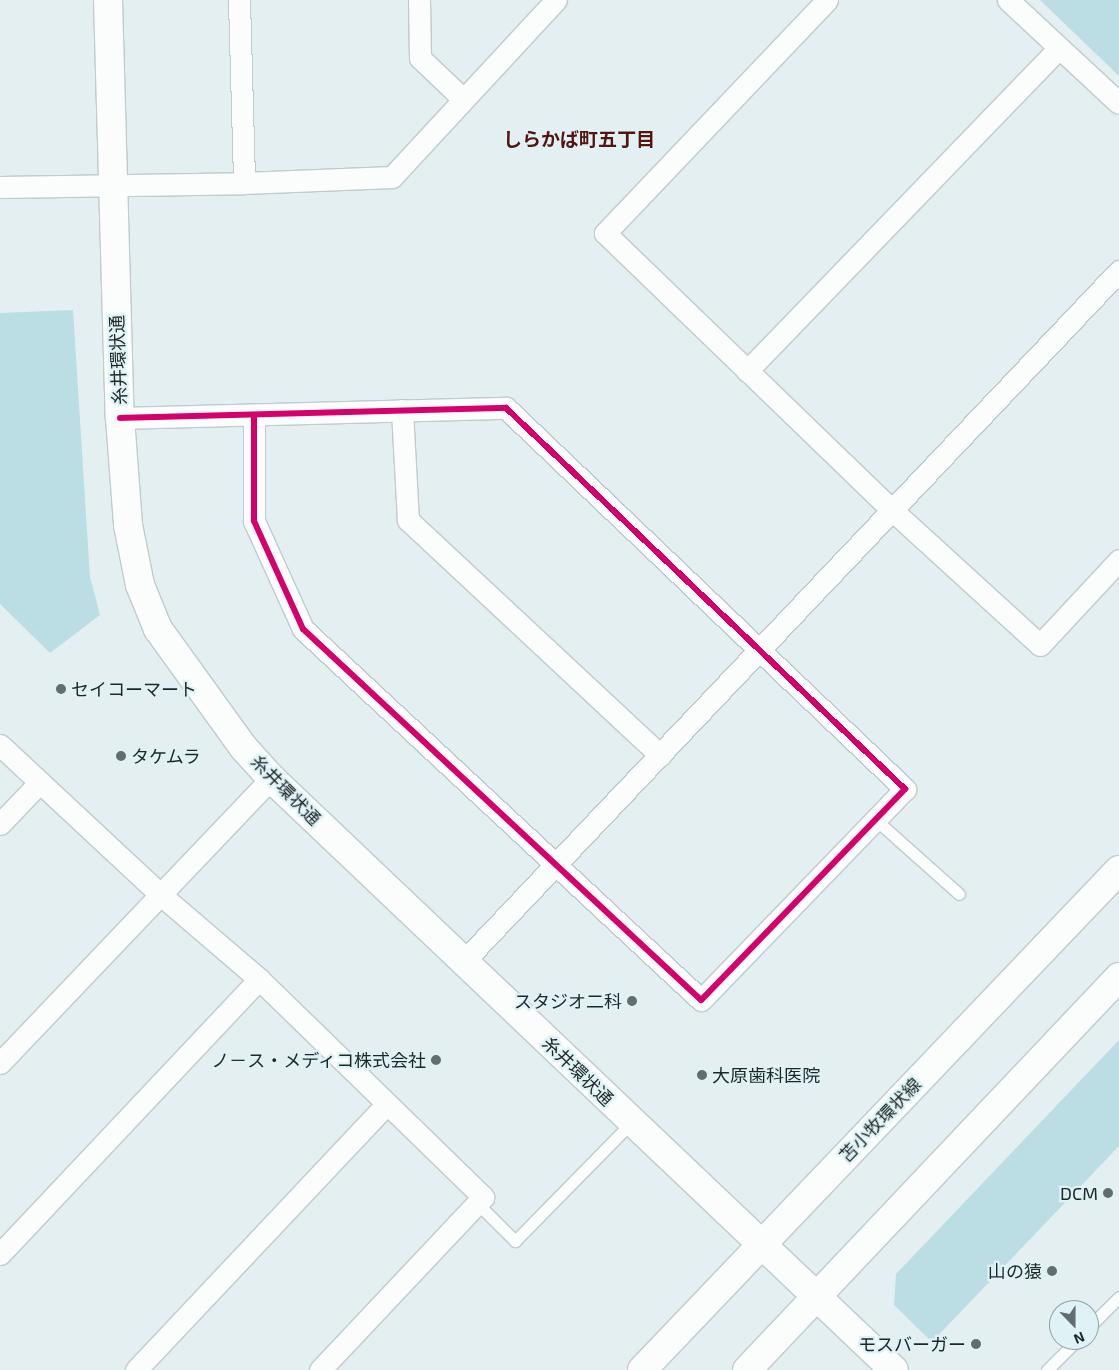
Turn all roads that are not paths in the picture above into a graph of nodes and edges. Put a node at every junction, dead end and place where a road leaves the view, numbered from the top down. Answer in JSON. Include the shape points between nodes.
{"nodes":[{"id":1,"x":108,"y":0,"type":"edge"},
{"id":2,"x":239,"y":0,"type":"edge"},
{"id":3,"x":419,"y":0,"type":"edge"},
{"id":4,"x":556,"y":0,"type":"edge"},
{"id":5,"x":827,"y":0,"type":"edge"},
{"id":6,"x":1008,"y":0,"type":"edge"},
{"id":7,"x":1059,"y":48,"type":"junction"},
{"id":8,"x":462,"y":98,"type":"junction"},
{"id":9,"x":1119,"y":103,"type":"edge"},
{"id":10,"x":244,"y":182,"type":"junction"},
{"id":11,"x":113,"y":185,"type":"junction"},
{"id":12,"x":0,"y":187,"type":"edge"},
{"id":13,"x":1119,"y":271,"type":"edge"},
{"id":14,"x":747,"y":371,"type":"junction"},
{"id":15,"x":402,"y":410,"type":"junction"},
{"id":16,"x":254,"y":416,"type":"junction"},
{"id":17,"x":120,"y":418,"type":"junction"},
{"id":18,"x":892,"y":510,"type":"junction"},
{"id":19,"x":1119,"y":560,"type":"edge"},
{"id":20,"x":760,"y":649,"type":"junction"},
{"id":21,"x":0,"y":745,"type":"edge"},
{"id":22,"x":660,"y":755,"type":"junction"},
{"id":23,"x":270,"y":778,"type":"junction"},
{"id":24,"x":40,"y":782,"type":"junction"},
{"id":25,"x":876,"y":820,"type":"junction"},
{"id":26,"x":0,"y":824,"type":"edge"},
{"id":27,"x":554,"y":866,"type":"junction"},
{"id":28,"x":1119,"y":870,"type":"edge"},
{"id":29,"x":959,"y":894,"type":"dead end"},
{"id":30,"x":162,"y":895,"type":"junction"},
{"id":31,"x":463,"y":962,"type":"junction"},
{"id":32,"x":1119,"y":977,"type":"edge"},
{"id":33,"x":259,"y":980,"type":"junction"},
{"id":34,"x":0,"y":1063,"type":"edge"},
{"id":35,"x":387,"y":1104,"type":"junction"},
{"id":36,"x":632,"y":1122,"type":"junction"},
{"id":37,"x":477,"y":1203,"type":"junction"},
{"id":38,"x":762,"y":1244,"type":"junction"},
{"id":39,"x":0,"y":1254,"type":"edge"},
{"id":40,"x":817,"y":1297,"type":"junction"},
{"id":41,"x":1119,"y":1297,"type":"edge"},
{"id":42,"x":1099,"y":1317,"type":"edge"},
{"id":43,"x":1066,"y":1350,"type":"edge"},
{"id":44,"x":136,"y":1370,"type":"edge"},
{"id":45,"x":320,"y":1370,"type":"edge"},
{"id":46,"x":642,"y":1370,"type":"edge"},
{"id":47,"x":747,"y":1370,"type":"edge"},
{"id":48,"x":894,"y":1370,"type":"edge"},
{"id":49,"x":1047,"y":1370,"type":"edge"}],
"edges":[{"from":1,"to":11,"type":"street","name":"糸井環状通"},
{"from":2,"to":10,"type":"street"},
{"from":3,"to":8,"type":"street","via":[[420,58]]},
{"from":4,"to":8,"type":"street"},
{"from":5,"to":14,"type":"street","via":[[605,233]]},
{"from":6,"to":7,"type":"street"},
{"from":7,"to":9,"type":"street"},
{"from":7,"to":14,"type":"street"},
{"from":8,"to":10,"type":"street","via":[[392,176]]},
{"from":10,"to":11,"type":"street"},
{"from":11,"to":12,"type":"street"},
{"from":11,"to":17,"type":"street","name":"糸井環状通"},
{"from":13,"to":18,"type":"street"},
{"from":14,"to":18,"type":"street"},
{"from":15,"to":16,"type":"street"},
{"from":15,"to":20,"type":"street","via":[[506,408]]},
{"from":15,"to":22,"type":"street","via":[[408,520]]},
{"from":16,"to":17,"type":"street"},
{"from":16,"to":27,"type":"street","via":[[254,521],[303,629]]},
{"from":17,"to":23,"type":"street","name":"糸井環状通","via":[[128,525],[140,585],[158,629]]},
{"from":18,"to":19,"type":"street","via":[[1040,645]]},
{"from":18,"to":20,"type":"street"},
{"from":20,"to":22,"type":"street"},
{"from":20,"to":25,"type":"street","via":[[905,790]]},
{"from":21,"to":24,"type":"street"},
{"from":22,"to":27,"type":"street"},
{"from":23,"to":30,"type":"street"},
{"from":23,"to":31,"type":"street","name":"糸井環状通"},
{"from":24,"to":26,"type":"street"},
{"from":24,"to":30,"type":"street"},
{"from":25,"to":27,"type":"street","via":[[701,1000]]},
{"from":25,"to":29,"type":"lane"},
{"from":27,"to":31,"type":"street"},
{"from":28,"to":38,"type":"street","name":"苫小牧環状線"},
{"from":30,"to":33,"type":"street"},
{"from":30,"to":34,"type":"street"},
{"from":31,"to":36,"type":"street","name":"糸井環状通"},
{"from":32,"to":40,"type":"street"},
{"from":33,"to":35,"type":"street"},
{"from":33,"to":39,"type":"street"},
{"from":35,"to":37,"type":"street","via":[[483,1197]]},
{"from":35,"to":44,"type":"street"},
{"from":36,"to":37,"type":"lane","via":[[515,1241]]},
{"from":36,"to":38,"type":"street","name":"糸井環状通"},
{"from":37,"to":45,"type":"street"},
{"from":38,"to":40,"type":"street","name":"糸井環状通"},
{"from":38,"to":46,"type":"street","name":"苫小牧環状線"},
{"from":40,"to":47,"type":"street"},
{"from":40,"to":48,"type":"street","name":"糸井環状通"},
{"from":41,"to":42,"type":"lane"},
{"from":43,"to":49,"type":"lane"}]}
